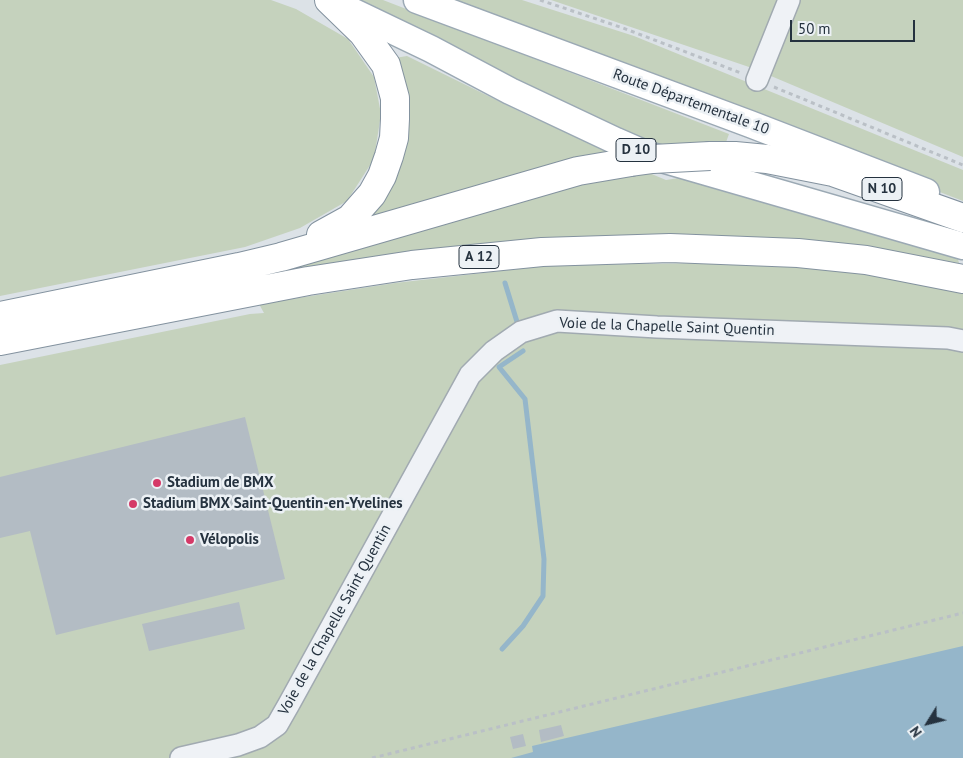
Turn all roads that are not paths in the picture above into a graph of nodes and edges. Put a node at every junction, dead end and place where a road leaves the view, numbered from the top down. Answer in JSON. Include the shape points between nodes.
{"nodes":[{"id":1,"x":330,"y":0,"type":"edge"},
{"id":2,"x":417,"y":0,"type":"edge"},
{"id":3,"x":789,"y":0,"type":"edge"},
{"id":4,"x":757,"y":80,"type":"dead end"},
{"id":5,"x":963,"y":207,"type":"edge"},
{"id":6,"x":963,"y":218,"type":"edge"},
{"id":7,"x":963,"y":246,"type":"edge"},
{"id":8,"x":281,"y":257,"type":"junction"},
{"id":9,"x":963,"y":279,"type":"edge"},
{"id":10,"x":0,"y":316,"type":"edge"},
{"id":11,"x":0,"y":341,"type":"edge"},
{"id":12,"x":963,"y":342,"type":"edge"},
{"id":13,"x":181,"y":758,"type":"edge"}],
"edges":[{"from":1,"to":7,"type":"main road","number":"D 10","via":[[510,91],[648,154]]},
{"from":1,"to":8,"type":"highway","via":[[363,33],[386,65],[395,98],[394,138],[382,176],[363,205],[342,224]]},
{"from":2,"to":5,"type":"main road","name":"Route Départementale 10"},
{"from":3,"to":4,"type":"street"},
{"from":6,"to":8,"type":"highway","number":"N 10","bridge":true,"via":[[860,181],[800,164],[735,156],[653,159],[550,179]]},
{"from":8,"to":10,"type":"highway"},
{"from":9,"to":11,"type":"highway","number":"A 12","via":[[866,260],[798,253],[670,248],[542,252],[412,265],[308,281]]},
{"from":12,"to":13,"type":"street","name":"Voie de la Chapelle Saint Quentin","via":[[948,338],[656,328],[557,321],[521,332],[494,351],[470,375],[277,724],[260,737],[238,745]]}]}
